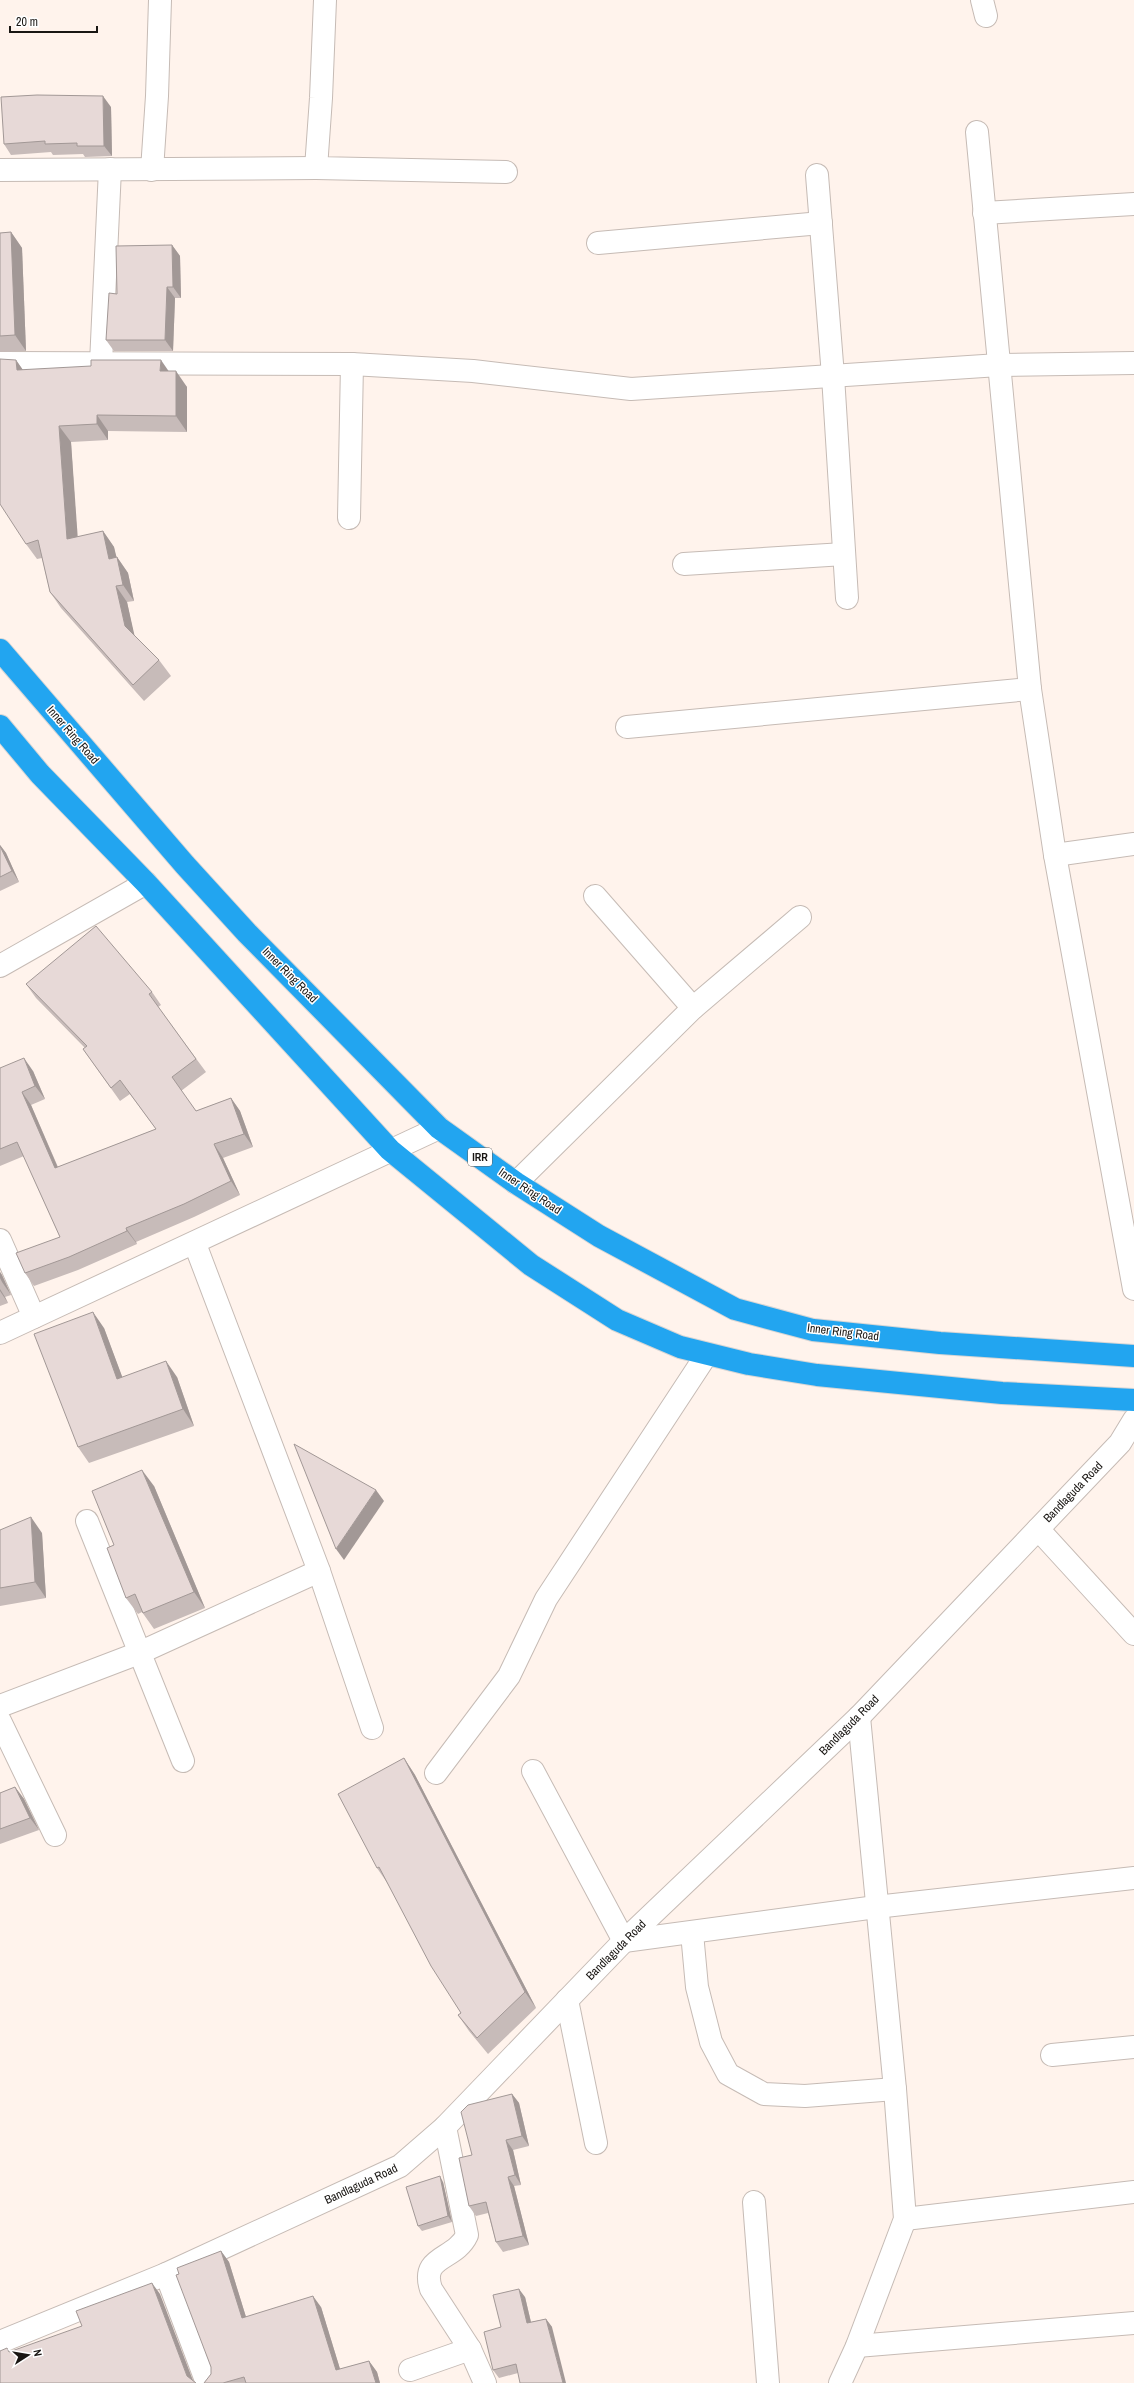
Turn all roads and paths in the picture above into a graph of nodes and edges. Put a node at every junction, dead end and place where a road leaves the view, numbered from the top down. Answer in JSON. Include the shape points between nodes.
{"nodes":[{"id":1,"x":160,"y":0,"type":"edge"},
{"id":2,"x":325,"y":0,"type":"edge"},
{"id":3,"x":977,"y":132,"type":"dead end"},
{"id":4,"x":316,"y":168,"type":"junction"},
{"id":5,"x":110,"y":169,"type":"junction"},
{"id":6,"x":0,"y":170,"type":"edge"},
{"id":7,"x":152,"y":170,"type":"junction"},
{"id":8,"x":506,"y":172,"type":"dead end"},
{"id":9,"x":817,"y":175,"type":"dead end"},
{"id":10,"x":1134,"y":204,"type":"edge"},
{"id":11,"x":984,"y":213,"type":"junction"},
{"id":12,"x":821,"y":223,"type":"junction"},
{"id":13,"x":598,"y":243,"type":"dead end"},
{"id":14,"x":0,"y":362,"type":"edge"},
{"id":15,"x":101,"y":363,"type":"junction"},
{"id":16,"x":1134,"y":363,"type":"edge"},
{"id":17,"x":352,"y":364,"type":"junction"},
{"id":18,"x":999,"y":365,"type":"junction"},
{"id":19,"x":834,"y":376,"type":"junction"},
{"id":20,"x":349,"y":518,"type":"dead end"},
{"id":21,"x":844,"y":554,"type":"junction"},
{"id":22,"x":684,"y":564,"type":"dead end"},
{"id":23,"x":847,"y":598,"type":"dead end"},
{"id":24,"x":0,"y":650,"type":"edge"},
{"id":25,"x":1030,"y":689,"type":"junction"},
{"id":26,"x":0,"y":726,"type":"edge"},
{"id":27,"x":627,"y":727,"type":"dead end"},
{"id":28,"x":1134,"y":844,"type":"edge"},
{"id":29,"x":1054,"y":855,"type":"junction"},
{"id":30,"x":146,"y":883,"type":"junction"},
{"id":31,"x":595,"y":896,"type":"dead end"},
{"id":32,"x":800,"y":917,"type":"dead end"},
{"id":33,"x":0,"y":966,"type":"edge"},
{"id":34,"x":693,"y":1008,"type":"junction"},
{"id":35,"x":439,"y":1128,"type":"junction"},
{"id":36,"x":390,"y":1150,"type":"junction"},
{"id":37,"x":516,"y":1183,"type":"junction"},
{"id":38,"x":0,"y":1240,"type":"edge"},
{"id":39,"x":195,"y":1244,"type":"junction"},
{"id":40,"x":1134,"y":1290,"type":"edge"},
{"id":41,"x":34,"y":1318,"type":"junction"},
{"id":42,"x":0,"y":1333,"type":"edge"},
{"id":43,"x":707,"y":1354,"type":"junction"},
{"id":44,"x":1134,"y":1356,"type":"edge"},
{"id":45,"x":1134,"y":1400,"type":"edge"},
{"id":46,"x":1134,"y":1420,"type":"edge"},
{"id":47,"x":87,"y":1521,"type":"dead end"},
{"id":48,"x":1038,"y":1529,"type":"junction"},
{"id":49,"x":319,"y":1571,"type":"junction"},
{"id":50,"x":1134,"y":1634,"type":"edge"},
{"id":51,"x":139,"y":1653,"type":"junction"},
{"id":52,"x":0,"y":1706,"type":"edge"},
{"id":53,"x":859,"y":1717,"type":"junction"},
{"id":54,"x":0,"y":1721,"type":"edge"},
{"id":55,"x":372,"y":1728,"type":"dead end"},
{"id":56,"x":184,"y":1761,"type":"dead end"},
{"id":57,"x":533,"y":1771,"type":"dead end"},
{"id":58,"x":436,"y":1773,"type":"dead end"},
{"id":59,"x":55,"y":1836,"type":"dead end"},
{"id":60,"x":1134,"y":1878,"type":"edge"},
{"id":61,"x":876,"y":1907,"type":"junction"},
{"id":62,"x":692,"y":1933,"type":"junction"},
{"id":63,"x":624,"y":1941,"type":"junction"},
{"id":64,"x":567,"y":2000,"type":"junction"},
{"id":65,"x":1134,"y":2048,"type":"edge"},
{"id":66,"x":1052,"y":2055,"type":"dead end"},
{"id":67,"x":895,"y":2089,"type":"junction"},
{"id":68,"x":445,"y":2127,"type":"junction"},
{"id":69,"x":596,"y":2143,"type":"dead end"},
{"id":70,"x":1134,"y":2192,"type":"edge"},
{"id":71,"x":754,"y":2202,"type":"dead end"},
{"id":72,"x":905,"y":2219,"type":"junction"},
{"id":73,"x":166,"y":2274,"type":"junction"},
{"id":74,"x":1134,"y":2324,"type":"edge"},
{"id":75,"x":0,"y":2342,"type":"edge"},
{"id":76,"x":857,"y":2346,"type":"junction"},
{"id":77,"x":470,"y":2349,"type":"junction"},
{"id":78,"x":410,"y":2370,"type":"dead end"},
{"id":79,"x":207,"y":2383,"type":"edge"},
{"id":80,"x":486,"y":2383,"type":"edge"},
{"id":81,"x":768,"y":2383,"type":"edge"},
{"id":82,"x":840,"y":2383,"type":"edge"}],
"edges":[{"from":1,"to":7,"type":"street"},
{"from":2,"to":4,"type":"street","via":[[322,98]]},
{"from":3,"to":11,"type":"street"},
{"from":4,"to":7,"type":"street"},
{"from":4,"to":8,"type":"street"},
{"from":5,"to":6,"type":"street"},
{"from":5,"to":7,"type":"street"},
{"from":5,"to":15,"type":"street"},
{"from":9,"to":12,"type":"street"},
{"from":10,"to":11,"type":"street"},
{"from":11,"to":18,"type":"street"},
{"from":12,"to":13,"type":"street"},
{"from":12,"to":19,"type":"street"},
{"from":14,"to":15,"type":"street"},
{"from":15,"to":17,"type":"street"},
{"from":16,"to":18,"type":"street"},
{"from":17,"to":19,"type":"street","via":[[473,371],[631,390]]},
{"from":17,"to":20,"type":"street"},
{"from":18,"to":19,"type":"street"},
{"from":18,"to":25,"type":"street"},
{"from":19,"to":21,"type":"street"},
{"from":21,"to":22,"type":"street"},
{"from":21,"to":23,"type":"street"},
{"from":24,"to":35,"type":"highway","name":"Inner Ring Road","number":"IRR","via":[[185,865]]},
{"from":25,"to":27,"type":"street"},
{"from":25,"to":29,"type":"street"},
{"from":26,"to":30,"type":"highway","via":[[40,774]]},
{"from":28,"to":29,"type":"street"},
{"from":29,"to":40,"type":"street"},
{"from":30,"to":33,"type":"street"},
{"from":30,"to":36,"type":"highway"},
{"from":31,"to":34,"type":"street"},
{"from":32,"to":34,"type":"street"},
{"from":34,"to":37,"type":"street"},
{"from":35,"to":36,"type":"street"},
{"from":35,"to":37,"type":"highway","name":"Inner Ring Road","number":"IRR"},
{"from":36,"to":39,"type":"street"},
{"from":36,"to":43,"type":"highway","via":[[538,1269],[617,1320],[680,1347]]},
{"from":37,"to":44,"type":"highway","name":"Inner Ring Road","number":"IRR","via":[[599,1236],[735,1309],[813,1330]]},
{"from":38,"to":41,"type":"street"},
{"from":39,"to":41,"type":"street"},
{"from":39,"to":49,"type":"street"},
{"from":41,"to":42,"type":"street"},
{"from":43,"to":45,"type":"highway","via":[[817,1375],[1002,1393]]},
{"from":43,"to":58,"type":"street","via":[[546,1599],[509,1676]]},
{"from":46,"to":48,"type":"street","name":"Bandlaguda Road","via":[[1120,1443]]},
{"from":47,"to":51,"type":"street"},
{"from":48,"to":50,"type":"street"},
{"from":48,"to":53,"type":"street","name":"Bandlaguda Road"},
{"from":49,"to":51,"type":"street"},
{"from":49,"to":55,"type":"street"},
{"from":51,"to":52,"type":"street"},
{"from":51,"to":56,"type":"street"},
{"from":53,"to":61,"type":"street"},
{"from":53,"to":63,"type":"street","name":"Bandlaguda Road"},
{"from":54,"to":59,"type":"street"},
{"from":57,"to":63,"type":"street"},
{"from":60,"to":61,"type":"street"},
{"from":61,"to":62,"type":"street"},
{"from":61,"to":67,"type":"street"},
{"from":62,"to":63,"type":"street"},
{"from":62,"to":67,"type":"street","via":[[697,1988],[711,2042],[728,2074],[764,2094],[805,2096]]},
{"from":63,"to":64,"type":"street","name":"Bandlaguda Road"},
{"from":64,"to":68,"type":"street","name":"Bandlaguda Road"},
{"from":64,"to":69,"type":"street"},
{"from":65,"to":66,"type":"street"},
{"from":67,"to":72,"type":"street"},
{"from":68,"to":73,"type":"street","name":"Bandlaguda Road","via":[[400,2166]]},
{"from":68,"to":77,"type":"street","via":[[467,2235],[460,2247],[431,2265],[428,2280],[431,2289]]},
{"from":70,"to":72,"type":"street"},
{"from":71,"to":81,"type":"street"},
{"from":72,"to":76,"type":"street"},
{"from":73,"to":75,"type":"street","name":"Bandlaguda Road"},
{"from":73,"to":79,"type":"street"},
{"from":74,"to":76,"type":"street"},
{"from":76,"to":82,"type":"street"},
{"from":77,"to":78,"type":"street"},
{"from":77,"to":80,"type":"street"}]}
